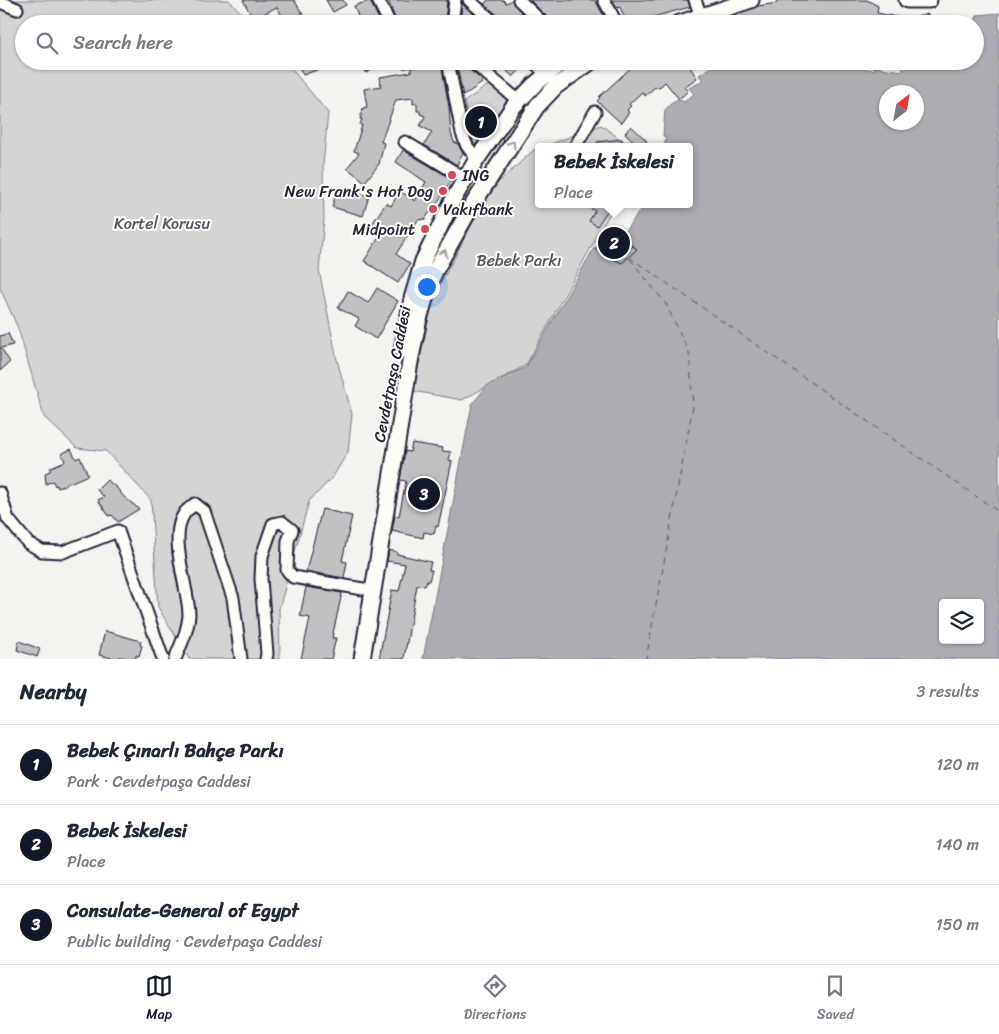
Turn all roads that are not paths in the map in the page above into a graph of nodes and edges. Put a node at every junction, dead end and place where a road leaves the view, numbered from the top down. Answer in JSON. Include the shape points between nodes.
{"nodes":[{"id":1,"x":378,"y":0,"type":"edge"},
{"id":2,"x":455,"y":0,"type":"edge"},
{"id":3,"x":470,"y":0,"type":"edge"},
{"id":4,"x":519,"y":0,"type":"edge"},
{"id":5,"x":604,"y":0,"type":"edge"},
{"id":6,"x":695,"y":0,"type":"edge"},
{"id":7,"x":751,"y":0,"type":"edge"},
{"id":8,"x":907,"y":0,"type":"edge"},
{"id":9,"x":929,"y":0,"type":"edge"},
{"id":10,"x":0,"y":2,"type":"edge"},
{"id":11,"x":17,"y":9,"type":"dead end"},
{"id":12,"x":386,"y":15,"type":"edge"},
{"id":13,"x":453,"y":15,"type":"edge"},
{"id":14,"x":486,"y":15,"type":"edge"},
{"id":15,"x":535,"y":15,"type":"edge"},
{"id":16,"x":612,"y":15,"type":"edge"},
{"id":17,"x":701,"y":15,"type":"edge"},
{"id":18,"x":704,"y":15,"type":"edge"},
{"id":19,"x":450,"y":70,"type":"edge"},
{"id":20,"x":480,"y":70,"type":"edge"},
{"id":21,"x":542,"y":70,"type":"edge"},
{"id":22,"x":557,"y":70,"type":"edge"},
{"id":23,"x":573,"y":70,"type":"edge"},
{"id":24,"x":551,"y":80,"type":"junction"},
{"id":25,"x":516,"y":104,"type":"junction"},
{"id":26,"x":594,"y":112,"type":"dead end"},
{"id":27,"x":529,"y":118,"type":"junction"},
{"id":28,"x":405,"y":142,"type":"dead end"},
{"id":29,"x":577,"y":143,"type":"edge"},
{"id":30,"x":477,"y":159,"type":"junction"},
{"id":31,"x":495,"y":171,"type":"junction"},
{"id":32,"x":466,"y":179,"type":"junction"},
{"id":33,"x":454,"y":198,"type":"junction"},
{"id":34,"x":471,"y":207,"type":"junction"},
{"id":35,"x":0,"y":493,"type":"edge"},
{"id":36,"x":2,"y":510,"type":"edge"},
{"id":37,"x":363,"y":588,"type":"junction"},
{"id":38,"x":163,"y":659,"type":"edge"},
{"id":39,"x":175,"y":659,"type":"edge"},
{"id":40,"x":242,"y":659,"type":"edge"},
{"id":41,"x":266,"y":659,"type":"edge"},
{"id":42,"x":352,"y":659,"type":"edge"},
{"id":43,"x":362,"y":659,"type":"edge"}],
"edges":[{"from":1,"to":12,"type":"street"},
{"from":2,"to":13,"type":"street"},
{"from":3,"to":14,"type":"street"},
{"from":4,"to":15,"type":"street"},
{"from":5,"to":16,"type":"street"},
{"from":6,"to":17,"type":"street"},
{"from":7,"to":18,"type":"main road"},
{"from":8,"to":9,"type":"main road"},
{"from":10,"to":11,"type":"street"},
{"from":19,"to":30,"type":"street","via":[[462,133],[466,146]]},
{"from":20,"to":25,"type":"street"},
{"from":21,"to":24,"type":"street"},
{"from":22,"to":24,"type":"main road","name":"Cevdetpaşa Caddesi"},
{"from":23,"to":24,"type":"main road","name":"Cevdetpaşa Caddesi"},
{"from":24,"to":25,"type":"main road","name":"Cevdetpaşa Caddesi"},
{"from":24,"to":27,"type":"main road","name":"Cevdetpaşa Caddesi"},
{"from":25,"to":27,"type":"main road","via":[[527,112]]},
{"from":25,"to":30,"type":"main road","name":"Cevdetpaşa Caddesi"},
{"from":26,"to":29,"type":"street"},
{"from":31,"to":27,"type":"main road","name":"Cevdetpaşa Caddesi","one_way":true},
{"from":28,"to":32,"type":"street"},
{"from":30,"to":31,"type":"main road"},
{"from":30,"to":32,"type":"main road","name":"Cevdetpaşa Caddesi"},
{"from":31,"to":34,"type":"main road","name":"Cevdetpaşa Caddesi"},
{"from":32,"to":33,"type":"main road","name":"Cevdetpaşa Caddesi"},
{"from":33,"to":34,"type":"main road","via":[[460,205]]},
{"from":33,"to":37,"type":"main road","name":"Cevdetpaşa Caddesi","via":[[429,248],[412,299]]},
{"from":43,"to":34,"type":"main road","name":"Cevdetpaşa Caddesi","one_way":true,"via":[[418,322],[436,269]]},
{"from":35,"to":36,"type":"street"},
{"from":36,"to":38,"type":"street","via":[[18,533],[42,551],[63,552],[118,532]]},
{"from":37,"to":41,"type":"street","via":[[293,576],[287,570],[288,541],[292,530],[282,522],[273,524],[262,556]]},
{"from":37,"to":42,"type":"main road","name":"Cevdetpaşa Caddesi"},
{"from":39,"to":40,"type":"street","via":[[187,630],[189,613],[178,529],[184,514],[195,504],[204,511],[232,598]]}]}
